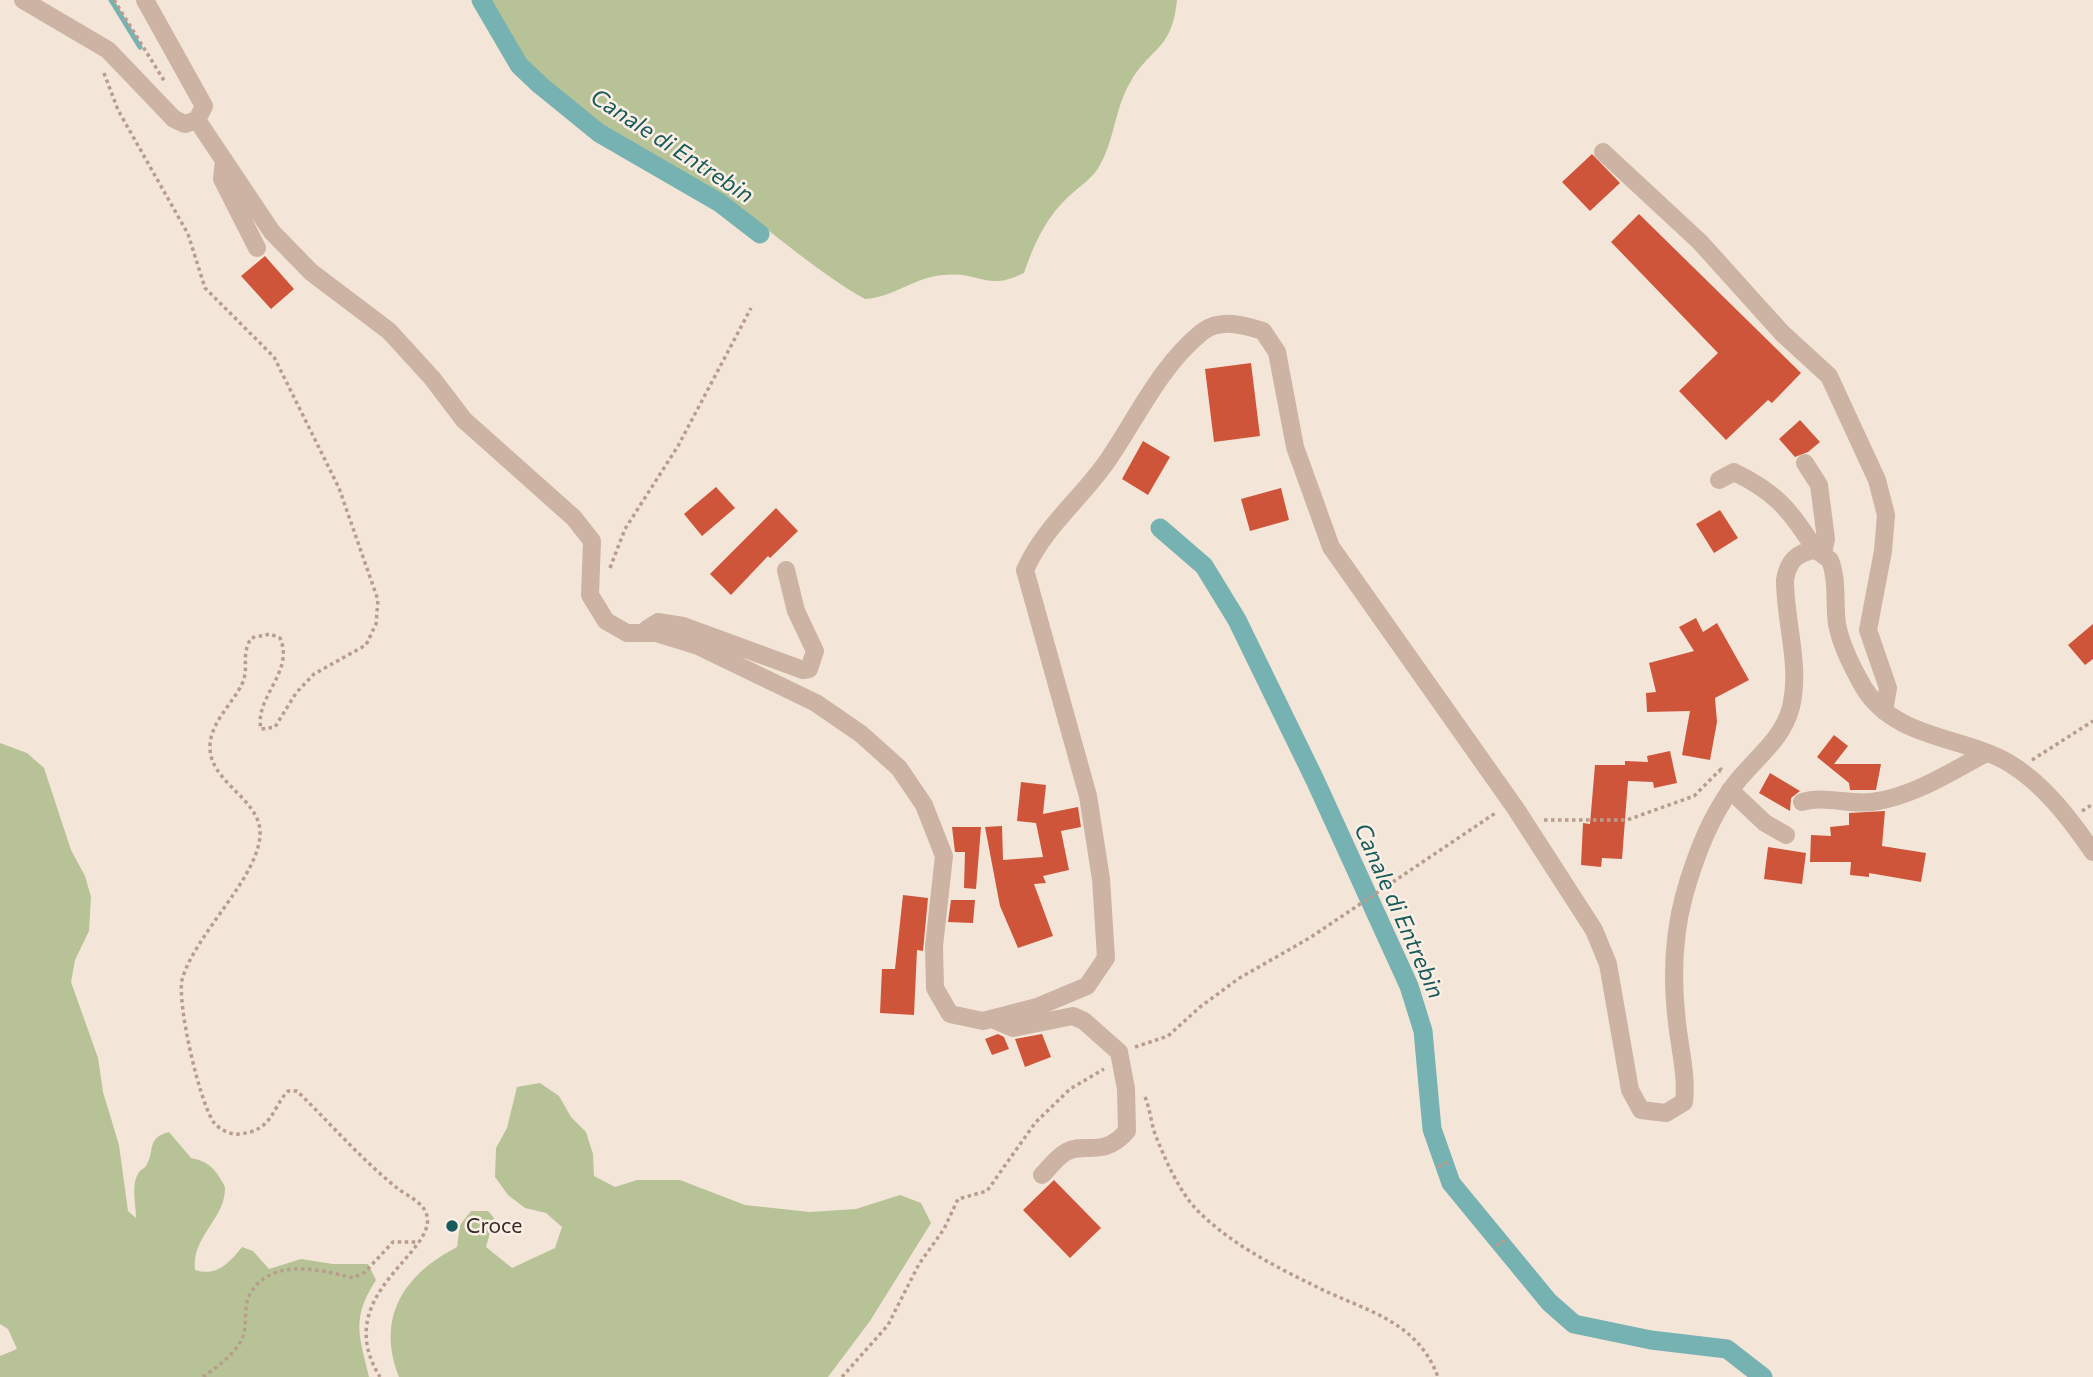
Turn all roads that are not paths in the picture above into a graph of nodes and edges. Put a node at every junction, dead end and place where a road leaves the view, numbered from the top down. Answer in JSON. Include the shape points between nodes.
{"nodes":[{"id":1,"x":23,"y":0,"type":"edge"},
{"id":2,"x":145,"y":0,"type":"edge"},
{"id":3,"x":197,"y":120,"type":"junction"},
{"id":4,"x":1603,"y":152,"type":"dead end"},
{"id":5,"x":225,"y":160,"type":"junction"},
{"id":6,"x":257,"y":248,"type":"dead end"},
{"id":7,"x":1805,"y":463,"type":"dead end"},
{"id":8,"x":1719,"y":480,"type":"dead end"},
{"id":9,"x":1816,"y":552,"type":"junction"},
{"id":10,"x":786,"y":570,"type":"dead end"},
{"id":11,"x":641,"y":633,"type":"junction"},
{"id":12,"x":1884,"y":711,"type":"junction"},
{"id":13,"x":1986,"y":753,"type":"junction"},
{"id":14,"x":1724,"y":784,"type":"junction"},
{"id":15,"x":1802,"y":802,"type":"dead end"},
{"id":16,"x":1786,"y":835,"type":"dead end"},
{"id":17,"x":2093,"y":852,"type":"edge"},
{"id":18,"x":992,"y":1019,"type":"junction"},
{"id":19,"x":1042,"y":1175,"type":"dead end"}],
"edges":[{"from":1,"to":3,"type":"street","via":[[108,50],[174,119],[186,124]]},
{"from":2,"to":3,"type":"street","via":[[204,106]]},
{"from":3,"to":5,"type":"street"},
{"from":4,"to":12,"type":"street","via":[[1700,242],[1782,333],[1829,376],[1877,480],[1886,515],[1868,630],[1888,688]]},
{"from":5,"to":6,"type":"street","via":[[222,179]]},
{"from":5,"to":11,"type":"street","via":[[272,233],[311,272],[389,331],[464,420],[574,518],[592,541],[590,594],[606,621],[627,633]]},
{"from":7,"to":9,"type":"street","via":[[1819,485],[1825,539]]},
{"from":8,"to":9,"type":"street","via":[[1734,472],[1766,488],[1795,518]]},
{"from":9,"to":12,"type":"street","via":[[1833,569],[1838,626],[1846,652],[1865,689]]},
{"from":9,"to":14,"type":"street","via":[[1792,559],[1785,580],[1794,662],[1790,709],[1783,729],[1770,746]]},
{"from":10,"to":11,"type":"street","via":[[796,611],[815,651],[809,669],[683,626],[658,622]]},
{"from":11,"to":18,"type":"street","via":[[698,646],[816,702],[899,768],[924,805],[944,856],[934,946],[935,988],[950,1014]]},
{"from":12,"to":13,"type":"street","via":[[1913,728]]},
{"from":13,"to":15,"type":"street","via":[[1889,799]]},
{"from":13,"to":17,"type":"street","via":[[2021,771],[2053,800]]},
{"from":14,"to":16,"type":"street","via":[[1765,823]]},
{"from":14,"to":18,"type":"street","via":[[1685,895],[1676,938],[1674,982],[1686,1079],[1684,1102],[1666,1113],[1641,1110],[1630,1090],[1608,964],[1594,930],[1516,810],[1331,547],[1295,447],[1278,352],[1263,331],[1234,322],[1204,330],[1159,378],[1107,461],[1036,545],[1025,570],[1088,796],[1101,879],[1105,958],[1087,986]]},
{"from":18,"to":19,"type":"street","via":[[1013,1028],[1073,1016],[1119,1052],[1127,1131],[1118,1142],[1102,1148],[1067,1150]]}]}
